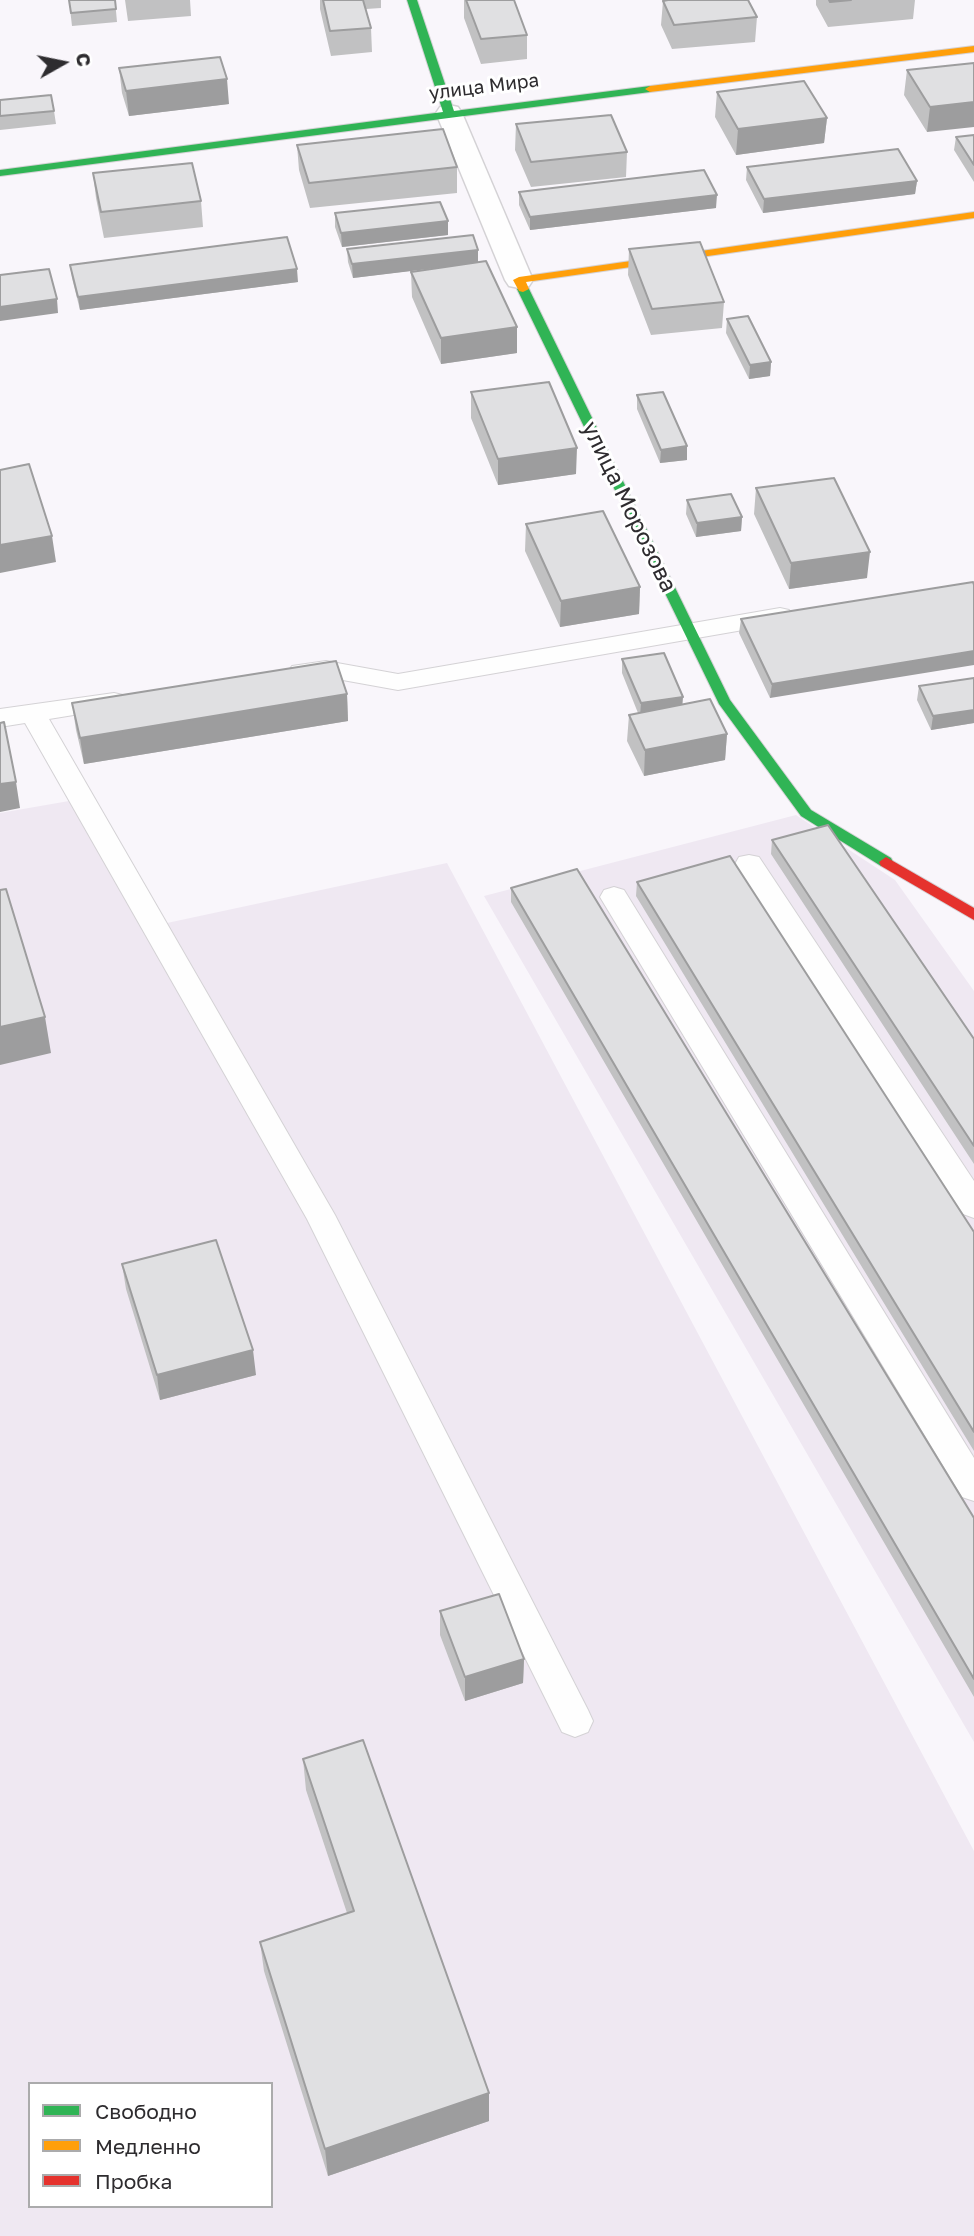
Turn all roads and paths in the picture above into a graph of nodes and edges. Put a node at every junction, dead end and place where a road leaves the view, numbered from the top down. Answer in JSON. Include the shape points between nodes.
{"nodes":[{"id":1,"x":412,"y":0,"type":"edge"},
{"id":2,"x":974,"y":49,"type":"edge"},
{"id":3,"x":449,"y":113,"type":"junction"},
{"id":4,"x":0,"y":173,"type":"edge"},
{"id":5,"x":974,"y":215,"type":"edge"},
{"id":6,"x":519,"y":280,"type":"junction"},
{"id":7,"x":808,"y":611,"type":"edge"},
{"id":8,"x":689,"y":630,"type":"junction"},
{"id":9,"x":273,"y":677,"type":"edge"},
{"id":10,"x":139,"y":697,"type":"edge"},
{"id":11,"x":32,"y":713,"type":"junction"},
{"id":12,"x":0,"y":718,"type":"edge"},
{"id":13,"x":749,"y":864,"type":"dead end"},
{"id":14,"x":614,"y":897,"type":"dead end"},
{"id":15,"x":974,"y":915,"type":"edge"},
{"id":16,"x":974,"y":1206,"type":"edge"},
{"id":17,"x":974,"y":1487,"type":"edge"},
{"id":18,"x":575,"y":1721,"type":"dead end"}],
"edges":[{"from":1,"to":3,"type":"street","name":"улица Морозова"},
{"from":2,"to":3,"type":"street","name":"улица Мира"},
{"from":3,"to":4,"type":"street","name":"улица Мира"},
{"from":3,"to":6,"type":"street","name":"улица Морозова"},
{"from":5,"to":6,"type":"street"},
{"from":6,"to":8,"type":"street","name":"улица Морозова"},
{"from":7,"to":8,"type":"lane"},
{"from":8,"to":9,"type":"lane","via":[[398,682],[326,669]]},
{"from":8,"to":15,"type":"street","name":"улица Морозова","via":[[724,701],[806,813]]},
{"from":10,"to":11,"type":"lane"},
{"from":11,"to":12,"type":"lane"},
{"from":11,"to":18,"type":"lane","via":[[320,1214]]},
{"from":13,"to":16,"type":"lane"},
{"from":14,"to":17,"type":"lane"}]}
